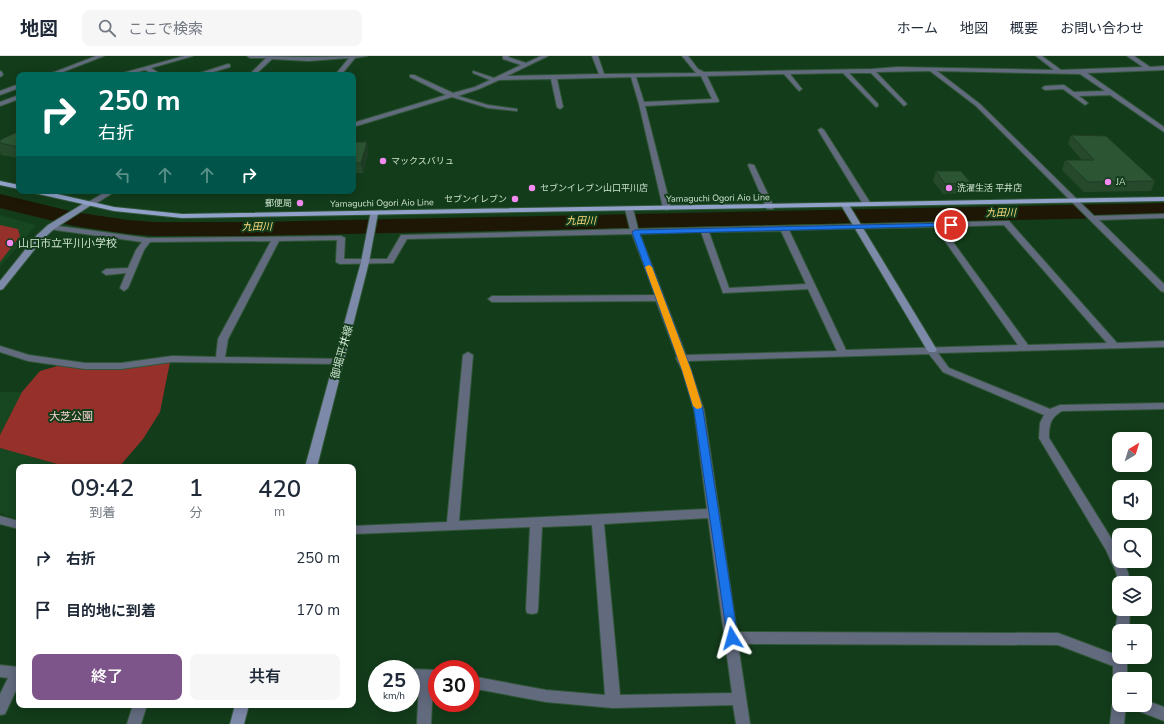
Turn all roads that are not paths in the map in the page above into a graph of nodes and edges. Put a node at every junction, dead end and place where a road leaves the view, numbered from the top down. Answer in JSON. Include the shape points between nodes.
{"nodes":[{"id":1,"x":101,"y":56,"type":"edge"},
{"id":2,"x":190,"y":56,"type":"edge"},
{"id":3,"x":250,"y":56,"type":"edge"},
{"id":4,"x":364,"y":56,"type":"edge"},
{"id":5,"x":506,"y":56,"type":"edge"},
{"id":6,"x":545,"y":56,"type":"edge"},
{"id":7,"x":595,"y":56,"type":"edge"},
{"id":8,"x":685,"y":56,"type":"edge"},
{"id":9,"x":1039,"y":56,"type":"edge"},
{"id":10,"x":1130,"y":56,"type":"edge"},
{"id":11,"x":351,"y":57,"type":"edge"},
{"id":12,"x":270,"y":58,"type":"junction"},
{"id":13,"x":295,"y":58,"type":"edge"},
{"id":14,"x":527,"y":65,"type":"junction"},
{"id":15,"x":228,"y":66,"type":"dead end"},
{"id":16,"x":146,"y":68,"type":"junction"},
{"id":17,"x":1164,"y":68,"type":"edge"},
{"id":18,"x":1149,"y":69,"type":"junction"},
{"id":19,"x":932,"y":70,"type":"junction"},
{"id":20,"x":844,"y":71,"type":"junction"},
{"id":21,"x":872,"y":71,"type":"junction"},
{"id":22,"x":1059,"y":71,"type":"junction"},
{"id":23,"x":58,"y":72,"type":"edge"},
{"id":24,"x":131,"y":72,"type":"edge"},
{"id":25,"x":153,"y":72,"type":"edge"},
{"id":26,"x":207,"y":72,"type":"edge"},
{"id":27,"x":255,"y":72,"type":"edge"},
{"id":28,"x":340,"y":72,"type":"edge"},
{"id":29,"x":475,"y":72,"type":"dead end"},
{"id":30,"x":785,"y":72,"type":"junction"},
{"id":31,"x":1081,"y":72,"type":"junction"},
{"id":32,"x":703,"y":74,"type":"junction"},
{"id":33,"x":412,"y":76,"type":"dead end"},
{"id":34,"x":602,"y":76,"type":"junction"},
{"id":35,"x":633,"y":76,"type":"junction"},
{"id":36,"x":554,"y":77,"type":"junction"},
{"id":37,"x":497,"y":79,"type":"junction"},
{"id":38,"x":16,"y":87,"type":"edge"},
{"id":39,"x":1045,"y":88,"type":"dead end"},
{"id":40,"x":799,"y":89,"type":"dead end"},
{"id":41,"x":0,"y":93,"type":"edge"},
{"id":42,"x":1112,"y":93,"type":"junction"},
{"id":43,"x":1073,"y":94,"type":"junction"},
{"id":44,"x":451,"y":96,"type":"junction"},
{"id":45,"x":16,"y":98,"type":"edge"},
{"id":46,"x":1085,"y":103,"type":"dead end"},
{"id":47,"x":0,"y":104,"type":"edge"},
{"id":48,"x":642,"y":104,"type":"junction"},
{"id":49,"x":904,"y":104,"type":"dead end"},
{"id":50,"x":876,"y":105,"type":"dead end"},
{"id":51,"x":560,"y":107,"type":"dead end"},
{"id":52,"x":515,"y":110,"type":"dead end"},
{"id":53,"x":356,"y":124,"type":"edge"},
{"id":54,"x":820,"y":130,"type":"dead end"},
{"id":55,"x":1164,"y":130,"type":"edge"},
{"id":56,"x":751,"y":165,"type":"dead end"},
{"id":57,"x":0,"y":183,"type":"edge"},
{"id":58,"x":16,"y":187,"type":"edge"},
{"id":59,"x":47,"y":194,"type":"edge"},
{"id":60,"x":107,"y":194,"type":"edge"},
{"id":61,"x":1164,"y":199,"type":"edge"},
{"id":62,"x":1075,"y":201,"type":"junction"},
{"id":63,"x":89,"y":204,"type":"junction"},
{"id":64,"x":867,"y":204,"type":"junction"},
{"id":65,"x":770,"y":207,"type":"junction"},
{"id":66,"x":667,"y":208,"type":"junction"},
{"id":67,"x":847,"y":208,"type":"junction"},
{"id":68,"x":630,"y":212,"type":"junction"},
{"id":69,"x":374,"y":213,"type":"junction"},
{"id":70,"x":1164,"y":216,"type":"edge"},
{"id":71,"x":1090,"y":217,"type":"junction"},
{"id":72,"x":857,"y":225,"type":"junction"},
{"id":73,"x":937,"y":225,"type":"junction"},
{"id":74,"x":53,"y":226,"type":"junction"},
{"id":75,"x":784,"y":228,"type":"junction"},
{"id":76,"x":704,"y":230,"type":"junction"},
{"id":77,"x":635,"y":231,"type":"junction"},
{"id":78,"x":148,"y":240,"type":"junction"},
{"id":79,"x":276,"y":240,"type":"junction"},
{"id":80,"x":365,"y":262,"type":"junction"},
{"id":81,"x":132,"y":270,"type":"junction"},
{"id":82,"x":106,"y":272,"type":"dead end"},
{"id":83,"x":811,"y":286,"type":"junction"},
{"id":84,"x":0,"y":287,"type":"edge"},
{"id":85,"x":124,"y":288,"type":"dead end"},
{"id":86,"x":1164,"y":289,"type":"edge"},
{"id":87,"x":659,"y":298,"type":"junction"},
{"id":88,"x":492,"y":299,"type":"dead end"},
{"id":89,"x":1164,"y":344,"type":"edge"},
{"id":90,"x":1114,"y":345,"type":"junction"},
{"id":91,"x":1025,"y":348,"type":"junction"},
{"id":92,"x":0,"y":349,"type":"edge"},
{"id":93,"x":932,"y":350,"type":"junction"},
{"id":94,"x":843,"y":353,"type":"junction"},
{"id":95,"x":468,"y":355,"type":"dead end"},
{"id":96,"x":681,"y":358,"type":"junction"},
{"id":97,"x":220,"y":360,"type":"junction"},
{"id":98,"x":340,"y":361,"type":"junction"},
{"id":99,"x":1164,"y":406,"type":"edge"},
{"id":100,"x":1049,"y":413,"type":"junction"},
{"id":101,"x":312,"y":464,"type":"edge"},
{"id":102,"x":714,"y":513,"type":"junction"},
{"id":103,"x":0,"y":520,"type":"edge"},
{"id":104,"x":598,"y":520,"type":"junction"},
{"id":105,"x":536,"y":522,"type":"junction"},
{"id":106,"x":16,"y":524,"type":"edge"},
{"id":107,"x":453,"y":526,"type":"junction"},
{"id":108,"x":356,"y":530,"type":"edge"},
{"id":109,"x":1123,"y":576,"type":"edge"},
{"id":110,"x":532,"y":609,"type":"dead end"},
{"id":111,"x":732,"y":638,"type":"junction"},
{"id":112,"x":1112,"y":657,"type":"edge"},
{"id":113,"x":0,"y":671,"type":"edge"},
{"id":114,"x":16,"y":673,"type":"edge"},
{"id":115,"x":16,"y":677,"type":"edge"},
{"id":116,"x":480,"y":684,"type":"edge"},
{"id":117,"x":739,"y":699,"type":"junction"},
{"id":118,"x":428,"y":700,"type":"edge"},
{"id":119,"x":613,"y":702,"type":"junction"},
{"id":120,"x":139,"y":708,"type":"edge"},
{"id":121,"x":241,"y":708,"type":"edge"},
{"id":122,"x":0,"y":709,"type":"edge"},
{"id":123,"x":1152,"y":709,"type":"edge"},
{"id":124,"x":1118,"y":712,"type":"edge"},
{"id":125,"x":1164,"y":714,"type":"edge"},
{"id":126,"x":134,"y":724,"type":"edge"},
{"id":127,"x":237,"y":724,"type":"edge"},
{"id":128,"x":424,"y":724,"type":"edge"},
{"id":129,"x":743,"y":724,"type":"edge"},
{"id":130,"x":1117,"y":724,"type":"edge"}],
"edges":[{"from":1,"to":23,"type":"street"},
{"from":2,"to":16,"type":"street"},
{"from":3,"to":12,"type":"street"},
{"from":4,"to":11,"type":"street"},
{"from":5,"to":14,"type":"street","via":[[505,58]]},
{"from":6,"to":14,"type":"street"},
{"from":7,"to":34,"type":"street"},
{"from":8,"to":32,"type":"street","via":[[696,70]]},
{"from":9,"to":22,"type":"street"},
{"from":10,"to":18,"type":"street"},
{"from":11,"to":13,"type":"street"},
{"from":11,"to":28,"type":"street"},
{"from":12,"to":13,"type":"street"},
{"from":12,"to":27,"type":"street"},
{"from":14,"to":37,"type":"street"},
{"from":15,"to":26,"type":"street"},
{"from":16,"to":24,"type":"street"},
{"from":16,"to":25,"type":"street"},
{"from":17,"to":18,"type":"street"},
{"from":18,"to":31,"type":"street"},
{"from":19,"to":21,"type":"street"},
{"from":19,"to":22,"type":"street"},
{"from":19,"to":62,"type":"street","via":[[978,105]]},
{"from":20,"to":21,"type":"street"},
{"from":20,"to":30,"type":"street"},
{"from":20,"to":50,"type":"street"},
{"from":21,"to":49,"type":"street"},
{"from":22,"to":31,"type":"street"},
{"from":29,"to":37,"type":"street"},
{"from":30,"to":32,"type":"street"},
{"from":30,"to":40,"type":"street"},
{"from":31,"to":42,"type":"street"},
{"from":32,"to":35,"type":"street"},
{"from":32,"to":48,"type":"street","via":[[716,101]]},
{"from":33,"to":44,"type":"street"},
{"from":34,"to":35,"type":"street"},
{"from":34,"to":36,"type":"street"},
{"from":35,"to":48,"type":"street"},
{"from":36,"to":37,"type":"street"},
{"from":36,"to":51,"type":"street"},
{"from":37,"to":44,"type":"street"},
{"from":38,"to":41,"type":"street"},
{"from":39,"to":43,"type":"street","via":[[1064,87]]},
{"from":42,"to":43,"type":"street"},
{"from":42,"to":55,"type":"street"},
{"from":43,"to":46,"type":"street"},
{"from":44,"to":52,"type":"street","via":[[494,109]]},
{"from":44,"to":53,"type":"street"},
{"from":45,"to":47,"type":"street"},
{"from":48,"to":66,"type":"street"},
{"from":54,"to":64,"type":"street"},
{"from":56,"to":65,"type":"street"},
{"from":57,"to":58,"type":"main road"},
{"from":59,"to":63,"type":"main road","name":"Yamaguchi Ogori Aio Line"},
{"from":60,"to":63,"type":"street"},
{"from":61,"to":62,"type":"main road","name":"Yamaguchi Ogori Aio Line"},
{"from":62,"to":64,"type":"main road","name":"Yamaguchi Ogori Aio Line"},
{"from":62,"to":71,"type":"street"},
{"from":63,"to":69,"type":"main road","name":"Yamaguchi Ogori Aio Line","via":[[126,211],[182,216]]},
{"from":63,"to":74,"type":"street"},
{"from":64,"to":67,"type":"main road","name":"Yamaguchi Ogori Aio Line"},
{"from":65,"to":66,"type":"main road","name":"Yamaguchi Ogori Aio Line"},
{"from":65,"to":67,"type":"main road","name":"Yamaguchi Ogori Aio Line"},
{"from":66,"to":68,"type":"main road","name":"Yamaguchi Ogori Aio Line"},
{"from":67,"to":72,"type":"street"},
{"from":68,"to":69,"type":"main road","name":"Yamaguchi Ogori Aio Line"},
{"from":68,"to":77,"type":"street"},
{"from":69,"to":80,"type":"street","name":"御堀平井線"},
{"from":70,"to":71,"type":"street"},
{"from":71,"to":86,"type":"street"},
{"from":72,"to":73,"type":"street"},
{"from":72,"to":75,"type":"street"},
{"from":72,"to":93,"type":"street"},
{"from":73,"to":90,"type":"street","via":[[1006,223]]},
{"from":73,"to":91,"type":"street"},
{"from":74,"to":78,"type":"street"},
{"from":74,"to":84,"type":"street","via":[[36,242]]},
{"from":75,"to":76,"type":"street"},
{"from":75,"to":83,"type":"street"},
{"from":76,"to":77,"type":"street"},
{"from":76,"to":83,"type":"street","via":[[726,291]]},
{"from":77,"to":80,"type":"street","via":[[404,237],[390,261]]},
{"from":77,"to":87,"type":"street"},
{"from":78,"to":79,"type":"street"},
{"from":78,"to":81,"type":"street","via":[[140,250]]},
{"from":79,"to":80,"type":"street","via":[[341,238],[340,262]]},
{"from":79,"to":97,"type":"street","via":[[223,339]]},
{"from":80,"to":98,"type":"street","name":"御堀平井線"},
{"from":81,"to":82,"type":"street"},
{"from":81,"to":85,"type":"street"},
{"from":83,"to":94,"type":"street"},
{"from":87,"to":88,"type":"street"},
{"from":87,"to":96,"type":"street"},
{"from":89,"to":90,"type":"street"},
{"from":90,"to":91,"type":"street"},
{"from":91,"to":93,"type":"street"},
{"from":92,"to":97,"type":"street","via":[[28,358],[85,366],[121,366],[172,359]]},
{"from":93,"to":94,"type":"street"},
{"from":93,"to":100,"type":"street","via":[[946,370]]},
{"from":94,"to":96,"type":"street"},
{"from":95,"to":107,"type":"street"},
{"from":96,"to":102,"type":"street","via":[[698,410]]},
{"from":97,"to":98,"type":"street"},
{"from":98,"to":101,"type":"street","name":"御堀平井線"},
{"from":99,"to":100,"type":"street","via":[[1060,408]]},
{"from":100,"to":109,"type":"street","via":[[1044,422],[1044,438],[1112,549]]},
{"from":102,"to":104,"type":"street"},
{"from":102,"to":111,"type":"street"},
{"from":103,"to":106,"type":"street"},
{"from":104,"to":105,"type":"street"},
{"from":104,"to":119,"type":"street"},
{"from":105,"to":107,"type":"street"},
{"from":105,"to":110,"type":"street"},
{"from":107,"to":108,"type":"street"},
{"from":111,"to":112,"type":"street","via":[[1058,638]]},
{"from":111,"to":117,"type":"street"},
{"from":113,"to":114,"type":"street"},
{"from":115,"to":122,"type":"street"},
{"from":116,"to":119,"type":"street","via":[[546,696]]},
{"from":117,"to":119,"type":"street"},
{"from":117,"to":129,"type":"street"},
{"from":118,"to":128,"type":"street"},
{"from":120,"to":126,"type":"street"},
{"from":121,"to":127,"type":"street"},
{"from":123,"to":125,"type":"street"},
{"from":124,"to":130,"type":"street"}]}
